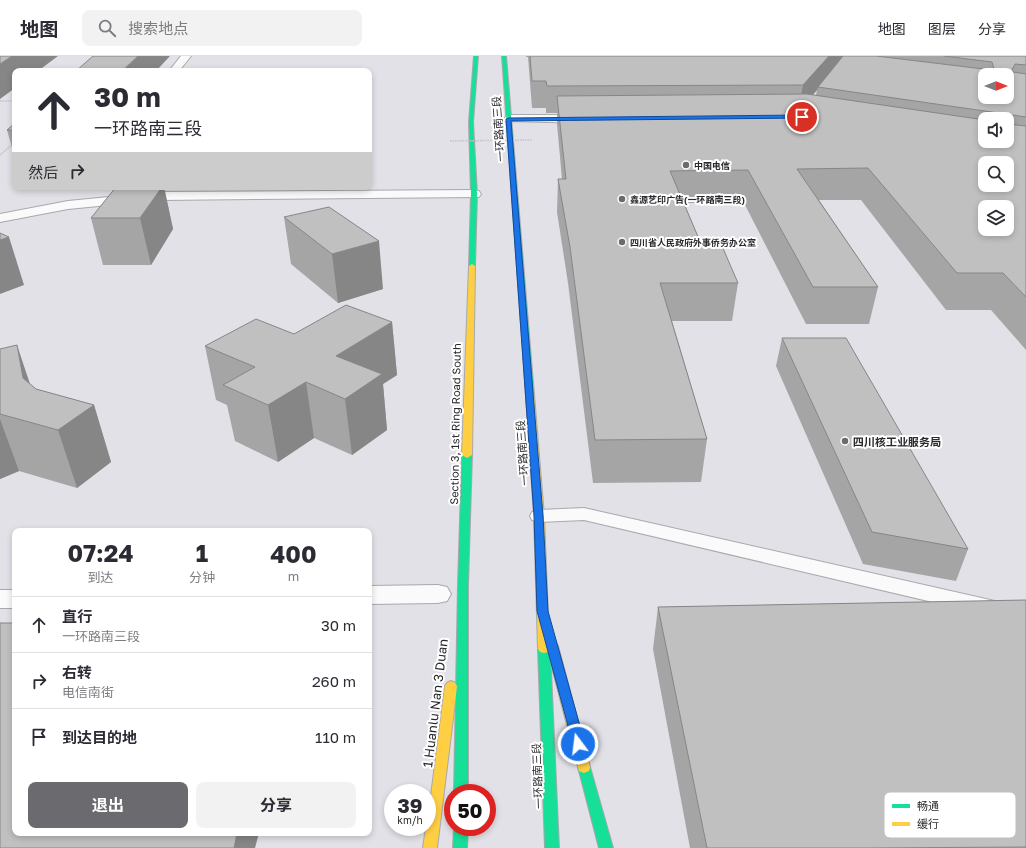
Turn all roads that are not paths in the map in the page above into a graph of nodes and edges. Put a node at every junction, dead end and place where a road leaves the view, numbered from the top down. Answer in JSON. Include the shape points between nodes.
{"nodes":[{"id":1,"x":186,"y":56,"type":"edge"},
{"id":2,"x":476,"y":56,"type":"edge"},
{"id":3,"x":504,"y":56,"type":"edge"},
{"id":4,"x":176,"y":68,"type":"edge"},
{"id":5,"x":509,"y":119,"type":"junction"},
{"id":6,"x":596,"y":119,"type":"edge"},
{"id":7,"x":78,"y":193,"type":"dead end"},
{"id":8,"x":474,"y":194,"type":"junction"},
{"id":9,"x":68,"y":205,"type":"junction"},
{"id":10,"x":0,"y":218,"type":"edge"},
{"id":11,"x":538,"y":516,"type":"junction"},
{"id":12,"x":464,"y":585,"type":"junction"},
{"id":13,"x":438,"y":594,"type":"dead end"},
{"id":14,"x":372,"y":595,"type":"edge"},
{"id":15,"x":12,"y":598,"type":"edge"},
{"id":16,"x":0,"y":599,"type":"edge"},
{"id":17,"x":542,"y":611,"type":"junction"},
{"id":18,"x":1026,"y":616,"type":"edge"},
{"id":19,"x":461,"y":784,"type":"edge"},
{"id":20,"x":461,"y":836,"type":"edge"},
{"id":21,"x":430,"y":848,"type":"edge"},
{"id":22,"x":460,"y":848,"type":"edge"},
{"id":23,"x":552,"y":848,"type":"edge"},
{"id":24,"x":606,"y":848,"type":"edge"}],
"edges":[{"from":1,"to":4,"type":"street"},
{"from":2,"to":8,"type":"main road","name":"Section 3, 1st Ring Road South","via":[[471,122]]},
{"from":3,"to":5,"type":"main road","name":"一环路南三段"},
{"from":5,"to":6,"type":"street"},
{"from":5,"to":11,"type":"main road","name":"一环路南三段"},
{"from":7,"to":9,"type":"street"},
{"from":8,"to":9,"type":"street","via":[[160,196]]},
{"from":8,"to":12,"type":"main road","name":"Section 3, 1st Ring Road South"},
{"from":9,"to":10,"type":"street"},
{"from":11,"to":17,"type":"main road","name":"一环路南三段"},
{"from":11,"to":18,"type":"lane","via":[[584,514]]},
{"from":12,"to":19,"type":"main road","name":"Section 3, 1st Ring Road South"},
{"from":12,"to":21,"type":"main road","name":"1 Huanlu Nan 3 Duan"},
{"from":13,"to":14,"type":"street"},
{"from":15,"to":16,"type":"street"},
{"from":17,"to":23,"type":"main road","name":"一环路南三段"},
{"from":17,"to":24,"type":"main road"},
{"from":20,"to":22,"type":"main road"}]}
